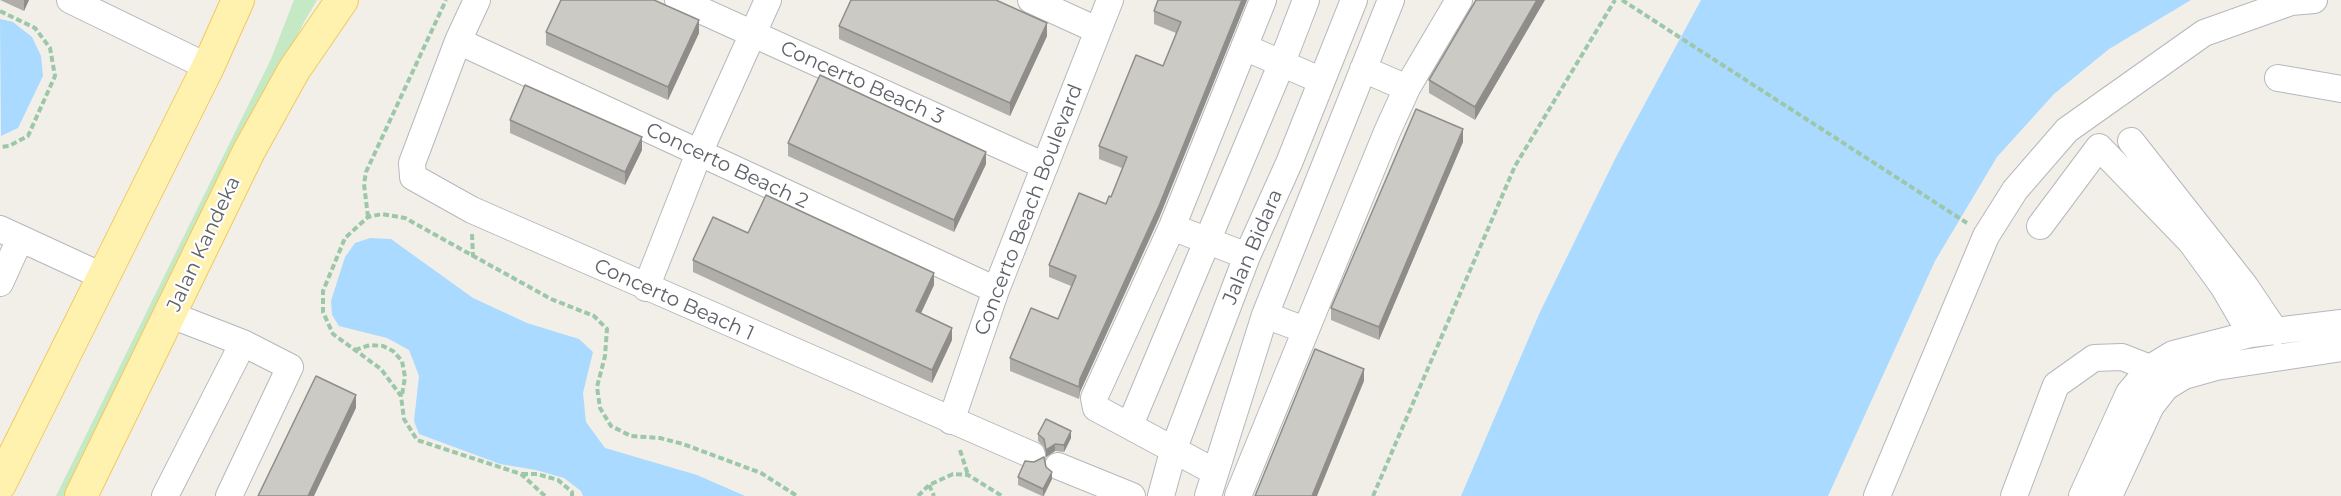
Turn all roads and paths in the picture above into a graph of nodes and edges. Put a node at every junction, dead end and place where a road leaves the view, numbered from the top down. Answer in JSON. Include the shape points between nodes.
{"nodes":[{"id":1,"x":70,"y":0,"type":"edge"},
{"id":2,"x":238,"y":0,"type":"edge"},
{"id":3,"x":342,"y":0,"type":"edge"},
{"id":4,"x":446,"y":0,"type":"edge"},
{"id":5,"x":477,"y":0,"type":"edge"},
{"id":6,"x":678,"y":0,"type":"edge"},
{"id":7,"x":768,"y":0,"type":"edge"},
{"id":8,"x":1031,"y":0,"type":"edge"},
{"id":9,"x":1110,"y":0,"type":"edge"},
{"id":10,"x":1263,"y":0,"type":"edge"},
{"id":11,"x":1306,"y":0,"type":"edge"},
{"id":12,"x":1354,"y":0,"type":"edge"},
{"id":13,"x":1391,"y":0,"type":"edge"},
{"id":14,"x":1459,"y":0,"type":"edge"},
{"id":15,"x":1615,"y":0,"type":"edge"},
{"id":16,"x":1623,"y":0,"type":"edge"},
{"id":17,"x":2314,"y":0,"type":"edge"},
{"id":18,"x":0,"y":11,"type":"edge"},
{"id":19,"x":1097,"y":30,"type":"junction"},
{"id":20,"x":754,"y":34,"type":"junction"},
{"id":21,"x":458,"y":42,"type":"junction"},
{"id":22,"x":1244,"y":48,"type":"junction"},
{"id":23,"x":1281,"y":65,"type":"junction"},
{"id":24,"x":208,"y":67,"type":"junction"},
{"id":25,"x":1363,"y":69,"type":"junction"},
{"id":26,"x":2278,"y":78,"type":"dead end"},
{"id":27,"x":1320,"y":80,"type":"junction"},
{"id":28,"x":1407,"y":88,"type":"junction"},
{"id":29,"x":2341,"y":89,"type":"edge"},
{"id":30,"x":2131,"y":141,"type":"dead end"},
{"id":31,"x":0,"y":147,"type":"edge"},
{"id":32,"x":699,"y":153,"type":"junction"},
{"id":33,"x":1289,"y":163,"type":"junction"},
{"id":34,"x":1045,"y":166,"type":"junction"},
{"id":35,"x":1320,"y":177,"type":"junction"},
{"id":36,"x":368,"y":217,"type":"junction"},
{"id":37,"x":1966,"y":223,"type":"dead end"},
{"id":38,"x":2040,"y":226,"type":"dead end"},
{"id":39,"x":1172,"y":227,"type":"junction"},
{"id":40,"x":10,"y":234,"type":"edge"},
{"id":41,"x":1208,"y":242,"type":"junction"},
{"id":42,"x":1247,"y":256,"type":"junction"},
{"id":43,"x":102,"y":276,"type":"junction"},
{"id":44,"x":0,"y":283,"type":"edge"},
{"id":45,"x":646,"y":288,"type":"junction"},
{"id":46,"x":996,"y":290,"type":"junction"},
{"id":47,"x":171,"y":315,"type":"junction"},
{"id":48,"x":1265,"y":315,"type":"junction"},
{"id":49,"x":2341,"y":323,"type":"edge"},
{"id":50,"x":1305,"y":330,"type":"junction"},
{"id":51,"x":2263,"y":333,"type":"junction"},
{"id":52,"x":243,"y":343,"type":"junction"},
{"id":53,"x":2341,"y":348,"type":"edge"},
{"id":54,"x":355,"y":350,"type":"junction"},
{"id":55,"x":2150,"y":368,"type":"junction"},
{"id":56,"x":401,"y":396,"type":"junction"},
{"id":57,"x":951,"y":421,"type":"junction"},
{"id":58,"x":1130,"y":424,"type":"junction"},
{"id":59,"x":1174,"y":448,"type":"junction"},
{"id":60,"x":1032,"y":455,"type":"dead end"},
{"id":61,"x":1058,"y":466,"type":"dead end"},
{"id":62,"x":1215,"y":472,"type":"junction"},
{"id":63,"x":520,"y":474,"type":"junction"},
{"id":64,"x":0,"y":484,"type":"edge"},
{"id":65,"x":929,"y":485,"type":"junction"},
{"id":66,"x":81,"y":496,"type":"edge"},
{"id":67,"x":165,"y":496,"type":"edge"},
{"id":68,"x":229,"y":496,"type":"edge"},
{"id":69,"x":545,"y":496,"type":"edge"},
{"id":70,"x":572,"y":496,"type":"edge"},
{"id":71,"x":797,"y":496,"type":"edge"},
{"id":72,"x":918,"y":496,"type":"edge"},
{"id":73,"x":934,"y":496,"type":"edge"},
{"id":74,"x":1002,"y":496,"type":"edge"},
{"id":75,"x":1132,"y":496,"type":"edge"},
{"id":76,"x":1161,"y":496,"type":"edge"},
{"id":77,"x":1208,"y":496,"type":"edge"},
{"id":78,"x":1238,"y":496,"type":"edge"},
{"id":79,"x":1373,"y":496,"type":"edge"},
{"id":80,"x":1878,"y":496,"type":"edge"},
{"id":81,"x":2014,"y":496,"type":"edge"},
{"id":82,"x":2082,"y":496,"type":"edge"},
{"id":83,"x":2109,"y":496,"type":"edge"}],
"edges":[{"from":1,"to":24,"type":"street"},
{"from":2,"to":24,"type":"main road"},
{"from":3,"to":47,"type":"main road","name":"Jalan Kandeka","via":[[294,70],[249,151]]},
{"from":4,"to":36,"type":"path","via":[[366,172]]},
{"from":5,"to":21,"type":"street"},
{"from":6,"to":20,"type":"street","name":"Concerto Beach 3"},
{"from":7,"to":20,"type":"street"},
{"from":8,"to":19,"type":"street"},
{"from":9,"to":19,"type":"street","name":"Concerto Beach Boulevard"},
{"from":10,"to":22,"type":"street"},
{"from":11,"to":23,"type":"street"},
{"from":12,"to":27,"type":"street","name":"Jalan Bidara"},
{"from":13,"to":25,"type":"street","name":"Jalan Bidara"},
{"from":14,"to":28,"type":"street"},
{"from":15,"to":79,"type":"path","via":[[1515,166]]},
{"from":16,"to":37,"type":"path"},
{"from":17,"to":80,"type":"street","via":[[2290,2],[2204,33],[2067,130],[2015,190],[1986,236]]},
{"from":18,"to":31,"type":"path","via":[[35,28],[50,48],[55,76],[28,136]]},
{"from":19,"to":34,"type":"street","name":"Concerto Beach Boulevard"},
{"from":20,"to":32,"type":"street"},
{"from":20,"to":34,"type":"street","name":"Concerto Beach 3"},
{"from":21,"to":32,"type":"street","name":"Concerto Beach 2"},
{"from":21,"to":45,"type":"street","name":"Concerto Beach 1","via":[[412,163],[413,177],[472,210]]},
{"from":22,"to":23,"type":"street"},
{"from":22,"to":39,"type":"street"},
{"from":23,"to":27,"type":"street"},
{"from":23,"to":41,"type":"street"},
{"from":24,"to":43,"type":"main road"},
{"from":25,"to":28,"type":"street"},
{"from":25,"to":35,"type":"street","name":"Jalan Bidara"},
{"from":26,"to":29,"type":"street"},
{"from":27,"to":33,"type":"street","name":"Jalan Bidara"},
{"from":28,"to":50,"type":"street"},
{"from":30,"to":51,"type":"street","via":[[2245,286]]},
{"from":32,"to":45,"type":"street"},
{"from":32,"to":46,"type":"street","name":"Concerto Beach 2"},
{"from":33,"to":35,"type":"street"},
{"from":33,"to":42,"type":"street","name":"Jalan Bidara"},
{"from":34,"to":46,"type":"street","name":"Concerto Beach Boulevard"},
{"from":35,"to":48,"type":"street","name":"Jalan Bidara"},
{"from":36,"to":54,"type":"path","via":[[345,238],[323,291],[323,312],[333,334]]},
{"from":36,"to":71,"type":"path","via":[[382,214],[405,218],[551,299],[594,316],[607,329],[597,387],[600,408],[611,426],[631,436],[683,444],[761,473]]},
{"from":38,"to":51,"type":"street","via":[[2099,147],[2191,242]]},
{"from":39,"to":41,"type":"street"},
{"from":39,"to":58,"type":"street","via":[[1094,398],[1096,408]]},
{"from":40,"to":43,"type":"street"},
{"from":40,"to":44,"type":"street"},
{"from":41,"to":42,"type":"street"},
{"from":41,"to":58,"type":"street"},
{"from":42,"to":59,"type":"street","name":"Jalan Bidara"},
{"from":43,"to":64,"type":"main road"},
{"from":45,"to":57,"type":"street","name":"Concerto Beach 1"},
{"from":46,"to":57,"type":"street","name":"Concerto Beach Boulevard"},
{"from":47,"to":52,"type":"street"},
{"from":47,"to":66,"type":"main road","name":"Jalan Kandeka"},
{"from":48,"to":50,"type":"street"},
{"from":48,"to":62,"type":"street","name":"Jalan Bidara"},
{"from":49,"to":51,"type":"street"},
{"from":50,"to":78,"type":"street"},
{"from":51,"to":55,"type":"street","via":[[2173,354]]},
{"from":52,"to":67,"type":"street"},
{"from":52,"to":68,"type":"street","via":[[288,364],[290,369]]},
{"from":53,"to":83,"type":"street","via":[[2216,367],[2184,376],[2166,387],[2151,406]]},
{"from":54,"to":56,"type":"path","via":[[381,369]]},
{"from":54,"to":56,"type":"path","via":[[370,345],[393,351],[402,361],[405,377]]},
{"from":55,"to":81,"type":"street","via":[[2122,357],[2094,358],[2056,385]]},
{"from":55,"to":82,"type":"street","via":[[2129,393]]},
{"from":56,"to":63,"type":"path","via":[[404,419],[417,440]]},
{"from":57,"to":60,"type":"street","name":"Concerto Beach 1"},
{"from":58,"to":59,"type":"street"},
{"from":59,"to":62,"type":"street"},
{"from":59,"to":76,"type":"street","name":"Jalan Bidara"},
{"from":61,"to":75,"type":"street"},
{"from":62,"to":77,"type":"street","name":"Jalan Bidara"},
{"from":63,"to":69,"type":"path"},
{"from":63,"to":70,"type":"path","via":[[558,480]]},
{"from":65,"to":72,"type":"path"},
{"from":65,"to":73,"type":"path"},
{"from":65,"to":74,"type":"path","via":[[954,474],[968,475]]}]}
